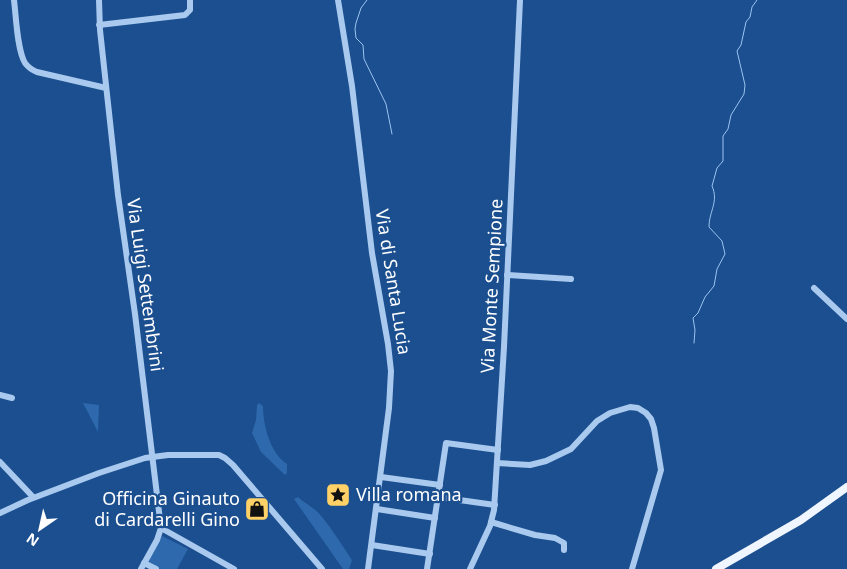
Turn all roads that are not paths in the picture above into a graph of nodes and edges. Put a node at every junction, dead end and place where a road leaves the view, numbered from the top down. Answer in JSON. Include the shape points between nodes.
{"nodes":[{"id":1,"x":14,"y":0,"type":"edge"},
{"id":2,"x":99,"y":0,"type":"edge"},
{"id":3,"x":190,"y":0,"type":"edge"},
{"id":4,"x":338,"y":0,"type":"edge"},
{"id":5,"x":520,"y":0,"type":"edge"},
{"id":6,"x":99,"y":25,"type":"junction"},
{"id":7,"x":106,"y":88,"type":"junction"},
{"id":8,"x":507,"y":275,"type":"junction"},
{"id":9,"x":571,"y":279,"type":"dead end"},
{"id":10,"x":814,"y":288,"type":"dead end"},
{"id":11,"x":847,"y":318,"type":"edge"},
{"id":12,"x":0,"y":395,"type":"edge"},
{"id":13,"x":12,"y":398,"type":"dead end"},
{"id":14,"x":498,"y":450,"type":"junction"},
{"id":15,"x":153,"y":457,"type":"junction"},
{"id":16,"x":0,"y":462,"type":"edge"},
{"id":17,"x":497,"y":462,"type":"junction"},
{"id":18,"x":381,"y":477,"type":"junction"},
{"id":19,"x":440,"y":485,"type":"junction"},
{"id":20,"x":847,"y":487,"type":"edge"},
{"id":21,"x":33,"y":497,"type":"junction"},
{"id":22,"x":438,"y":497,"type":"junction"},
{"id":23,"x":495,"y":505,"type":"junction"},
{"id":24,"x":377,"y":509,"type":"junction"},
{"id":25,"x":0,"y":513,"type":"edge"},
{"id":26,"x":435,"y":518,"type":"junction"},
{"id":27,"x":491,"y":522,"type":"junction"},
{"id":28,"x":161,"y":528,"type":"junction"},
{"id":29,"x":372,"y":545,"type":"junction"},
{"id":30,"x":564,"y":550,"type":"dead end"},
{"id":31,"x":430,"y":554,"type":"junction"},
{"id":32,"x":143,"y":566,"type":"edge"},
{"id":33,"x":156,"y":569,"type":"edge"},
{"id":34,"x":234,"y":569,"type":"edge"},
{"id":35,"x":322,"y":569,"type":"edge"},
{"id":36,"x":368,"y":569,"type":"edge"},
{"id":37,"x":427,"y":569,"type":"edge"},
{"id":38,"x":470,"y":569,"type":"edge"},
{"id":39,"x":632,"y":569,"type":"edge"},
{"id":40,"x":716,"y":569,"type":"edge"}],
"edges":[{"from":1,"to":7,"type":"street","via":[[21,52],[28,67]]},
{"from":2,"to":6,"type":"street","name":"Via Luigi Settembrini"},
{"from":3,"to":6,"type":"street","via":[[189,11],[185,15]]},
{"from":4,"to":18,"type":"street","name":"Via di Santa Lucia","via":[[372,253],[390,360],[390,401]]},
{"from":5,"to":8,"type":"street","name":"Via Monte Sempione"},
{"from":6,"to":7,"type":"street","name":"Via Luigi Settembrini"},
{"from":7,"to":15,"type":"street","name":"Via Luigi Settembrini"},
{"from":8,"to":9,"type":"street"},
{"from":8,"to":14,"type":"street","name":"Via Monte Sempione"},
{"from":10,"to":11,"type":"street"},
{"from":12,"to":13,"type":"street"},
{"from":14,"to":17,"type":"street","name":"Via Monte Sempione"},
{"from":14,"to":19,"type":"street","via":[[446,443]]},
{"from":15,"to":21,"type":"street","via":[[99,472]]},
{"from":15,"to":28,"type":"street","name":"Via Luigi Settembrini"},
{"from":15,"to":35,"type":"street","via":[[208,454],[225,458]]},
{"from":16,"to":21,"type":"street"},
{"from":17,"to":23,"type":"street","name":"Via Monte Sempione"},
{"from":17,"to":39,"type":"street","via":[[530,465],[546,461],[571,449],[594,424],[610,413],[630,407],[644,412],[654,428],[661,472]]},
{"from":18,"to":19,"type":"street"},
{"from":18,"to":24,"type":"street","name":"Via di Santa Lucia"},
{"from":19,"to":22,"type":"street"},
{"from":20,"to":40,"type":"main road","via":[[801,520]]},
{"from":21,"to":25,"type":"street"},
{"from":22,"to":23,"type":"street"},
{"from":22,"to":26,"type":"street"},
{"from":23,"to":27,"type":"street","name":"Via Monte Sempione"},
{"from":24,"to":26,"type":"street"},
{"from":24,"to":29,"type":"street","name":"Via di Santa Lucia"},
{"from":26,"to":31,"type":"street"},
{"from":27,"to":30,"type":"street","via":[[557,538],[564,543]]},
{"from":27,"to":38,"type":"street","name":"Via Monte Sempione"},
{"from":28,"to":32,"type":"street","name":"Via Luigi Settembrini"},
{"from":28,"to":34,"type":"street"},
{"from":29,"to":31,"type":"street"},
{"from":29,"to":36,"type":"street","name":"Via di Santa Lucia"},
{"from":31,"to":37,"type":"street"},
{"from":32,"to":33,"type":"street"}]}
